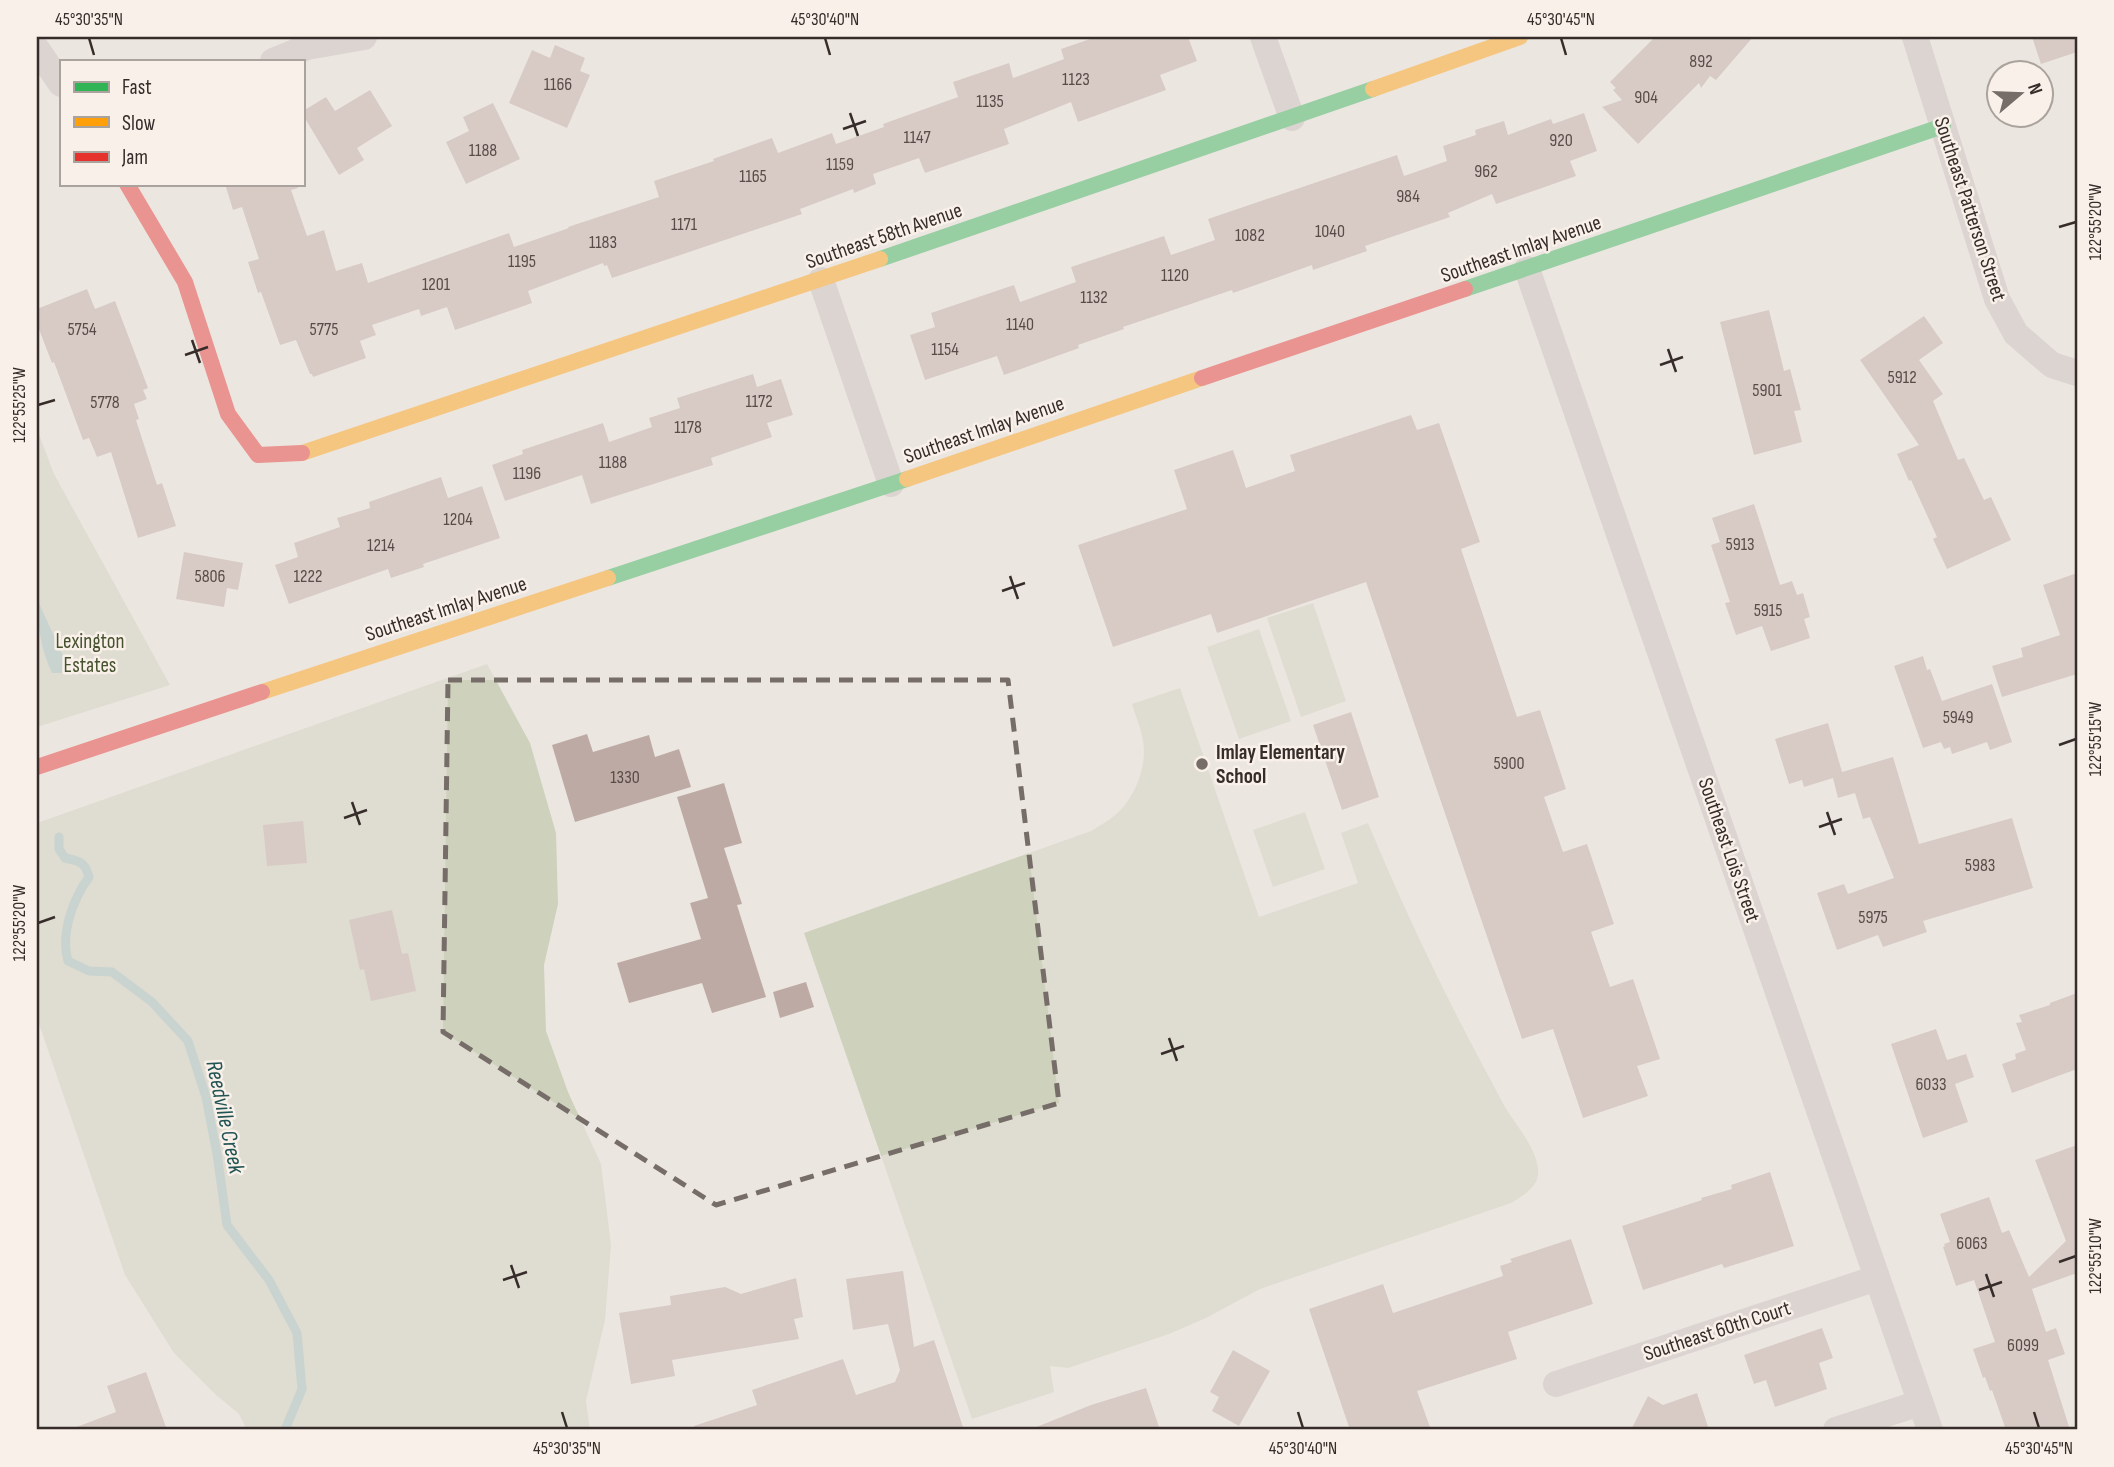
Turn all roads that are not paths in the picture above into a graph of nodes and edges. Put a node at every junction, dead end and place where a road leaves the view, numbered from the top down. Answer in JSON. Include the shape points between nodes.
{"nodes":[{"id":1,"x":364,"y":37,"type":"edge"},
{"id":2,"x":1263,"y":37,"type":"edge"},
{"id":3,"x":1520,"y":37,"type":"edge"},
{"id":4,"x":1915,"y":37,"type":"edge"},
{"id":5,"x":37,"y":49,"type":"edge"},
{"id":6,"x":275,"y":60,"type":"edge"},
{"id":7,"x":60,"y":83,"type":"edge"},
{"id":8,"x":1292,"y":118,"type":"junction"},
{"id":9,"x":1943,"y":127,"type":"junction"},
{"id":10,"x":128,"y":186,"type":"edge"},
{"id":11,"x":1527,"y":269,"type":"junction"},
{"id":12,"x":821,"y":280,"type":"junction"},
{"id":13,"x":2077,"y":373,"type":"edge"},
{"id":14,"x":891,"y":484,"type":"junction"},
{"id":15,"x":37,"y":767,"type":"edge"},
{"id":16,"x":1877,"y":1278,"type":"junction"},
{"id":17,"x":1556,"y":1384,"type":"dead end"},
{"id":18,"x":1920,"y":1403,"type":"junction"},
{"id":19,"x":1836,"y":1430,"type":"edge"},
{"id":20,"x":1930,"y":1430,"type":"edge"}],
"edges":[{"from":1,"to":6,"type":"street","via":[[307,47]]},
{"from":2,"to":8,"type":"street"},
{"from":3,"to":8,"type":"street","name":"Southeast 58th Avenue"},
{"from":4,"to":9,"type":"street","name":"Southeast Patterson Street"},
{"from":5,"to":7,"type":"street"},
{"from":8,"to":12,"type":"street","name":"Southeast 58th Avenue"},
{"from":9,"to":11,"type":"street","name":"Southeast Imlay Avenue"},
{"from":9,"to":13,"type":"street","name":"Southeast Patterson Street","via":[[1997,299],[2017,334],[2052,365]]},
{"from":10,"to":12,"type":"street","name":"Southeast 58th Avenue","via":[[185,282],[228,414],[258,455],[298,454]]},
{"from":11,"to":14,"type":"street","name":"Southeast Imlay Avenue"},
{"from":11,"to":16,"type":"street","name":"Southeast Lois Street"},
{"from":12,"to":14,"type":"street"},
{"from":14,"to":15,"type":"street","name":"Southeast Imlay Avenue"},
{"from":16,"to":17,"type":"street","name":"Southeast 60th Court"},
{"from":16,"to":18,"type":"street","name":"Southeast Lois Street"},
{"from":18,"to":19,"type":"street"},
{"from":18,"to":20,"type":"street","name":"Southeast Lois Street"}]}
